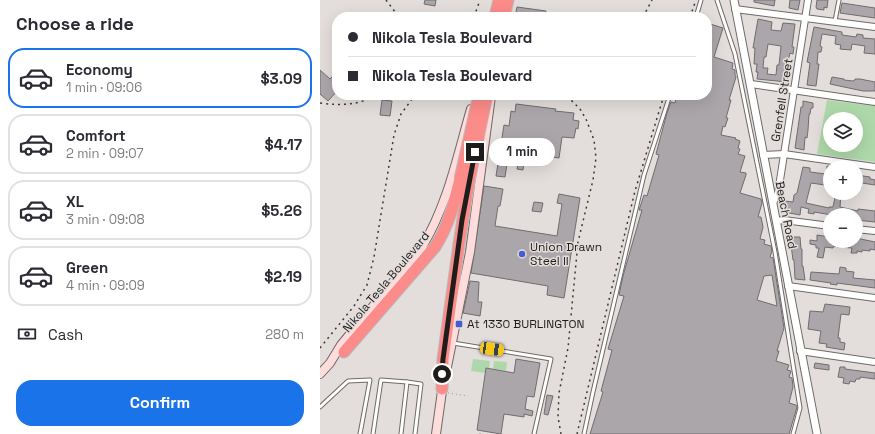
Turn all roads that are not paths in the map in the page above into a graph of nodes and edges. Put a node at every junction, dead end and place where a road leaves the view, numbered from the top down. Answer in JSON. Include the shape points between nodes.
{"nodes":[{"id":1,"x":499,"y":0,"type":"edge"},
{"id":2,"x":508,"y":0,"type":"edge"},
{"id":3,"x":701,"y":0,"type":"edge"},
{"id":4,"x":716,"y":0,"type":"edge"},
{"id":5,"x":734,"y":0,"type":"edge"},
{"id":6,"x":808,"y":0,"type":"edge"},
{"id":7,"x":839,"y":0,"type":"edge"},
{"id":8,"x":736,"y":9,"type":"junction"},
{"id":9,"x":496,"y":12,"type":"edge"},
{"id":10,"x":505,"y":12,"type":"edge"},
{"id":11,"x":697,"y":12,"type":"edge"},
{"id":12,"x":806,"y":17,"type":"junction"},
{"id":13,"x":836,"y":21,"type":"junction"},
{"id":14,"x":875,"y":27,"type":"edge"},
{"id":15,"x":751,"y":84,"type":"junction"},
{"id":16,"x":795,"y":90,"type":"junction"},
{"id":17,"x":473,"y":100,"type":"edge"},
{"id":18,"x":477,"y":100,"type":"edge"},
{"id":19,"x":486,"y":100,"type":"edge"},
{"id":20,"x":490,"y":100,"type":"edge"},
{"id":21,"x":668,"y":100,"type":"edge"},
{"id":22,"x":875,"y":102,"type":"edge"},
{"id":23,"x":462,"y":138,"type":"junction"},
{"id":24,"x":485,"y":142,"type":"junction"},
{"id":25,"x":763,"y":154,"type":"junction"},
{"id":26,"x":784,"y":154,"type":"junction"},
{"id":27,"x":875,"y":167,"type":"edge"},
{"id":28,"x":465,"y":180,"type":"junction"},
{"id":29,"x":773,"y":203,"type":"junction"},
{"id":30,"x":776,"y":221,"type":"junction"},
{"id":31,"x":823,"y":225,"type":"edge"},
{"id":32,"x":863,"y":230,"type":"edge"},
{"id":33,"x":875,"y":231,"type":"edge"},
{"id":34,"x":788,"y":286,"type":"junction"},
{"id":35,"x":875,"y":298,"type":"edge"},
{"id":36,"x":453,"y":343,"type":"junction"},
{"id":37,"x":800,"y":351,"type":"junction"},
{"id":38,"x":344,"y":352,"type":"joint"},
{"id":39,"x":875,"y":362,"type":"edge"},
{"id":40,"x":330,"y":363,"type":"junction"},
{"id":41,"x":320,"y":374,"type":"edge"},
{"id":42,"x":407,"y":382,"type":"junction"},
{"id":43,"x":442,"y":391,"type":"junction"},
{"id":44,"x":320,"y":407,"type":"edge"},
{"id":45,"x":360,"y":434,"type":"edge"},
{"id":46,"x":373,"y":434,"type":"edge"},
{"id":47,"x":401,"y":434,"type":"edge"},
{"id":48,"x":415,"y":434,"type":"edge"},
{"id":49,"x":421,"y":434,"type":"edge"},
{"id":50,"x":436,"y":434,"type":"edge"},
{"id":51,"x":534,"y":434,"type":"edge"},
{"id":52,"x":584,"y":434,"type":"edge"},
{"id":53,"x":793,"y":434,"type":"edge"},
{"id":54,"x":817,"y":434,"type":"edge"}],
"edges":[{"from":1,"to":9,"type":"highway"},
{"from":2,"to":10,"type":"highway"},
{"from":3,"to":11,"type":"lane"},
{"from":4,"to":53,"type":"lane","via":[[735,54],[775,252],[800,408]]},
{"from":5,"to":8,"type":"street","name":"Beach Road"},
{"from":6,"to":12,"type":"street","name":"Grenfell Street"},
{"from":7,"to":13,"type":"lane"},
{"from":8,"to":12,"type":"street"},
{"from":8,"to":15,"type":"street","name":"Beach Road"},
{"from":12,"to":13,"type":"street"},
{"from":12,"to":16,"type":"street","name":"Grenfell Street"},
{"from":13,"to":14,"type":"street"},
{"from":15,"to":16,"type":"street"},
{"from":15,"to":25,"type":"street","name":"Beach Road"},
{"from":16,"to":22,"type":"street"},
{"from":16,"to":26,"type":"street","name":"Grenfell Street"},
{"from":17,"to":23,"type":"main road"},
{"from":18,"to":28,"type":"highway","name":"Nikola Tesla Boulevard","bridge":true},
{"from":19,"to":28,"type":"highway","name":"Nikola Tesla Boulevard","bridge":true},
{"from":20,"to":24,"type":"main road"},
{"from":21,"to":52,"type":"lane","via":[[644,175]]},
{"from":23,"to":24,"type":"lane"},
{"from":23,"to":40,"type":"main road","via":[[445,199],[432,231],[422,247],[341,345]]},
{"from":24,"to":36,"type":"main road","via":[[470,252]]},
{"from":25,"to":26,"type":"street"},
{"from":25,"to":29,"type":"street","name":"Beach Road"},
{"from":26,"to":27,"type":"street"},
{"from":26,"to":29,"type":"street","name":"Grenfell Street","via":[[778,193]]},
{"from":28,"to":38,"type":"highway","name":"Nikola Tesla Boulevard","via":[[444,232],[434,247]]},
{"from":28,"to":43,"type":"highway","name":"Nikola Tesla Boulevard","via":[[443,359]]},
{"from":29,"to":30,"type":"street","name":"Beach Road"},
{"from":30,"to":31,"type":"street"},
{"from":30,"to":34,"type":"street","name":"Beach Road"},
{"from":32,"to":33,"type":"street"},
{"from":34,"to":35,"type":"street"},
{"from":34,"to":37,"type":"street","name":"Beach Road"},
{"from":36,"to":43,"type":"main road"},
{"from":36,"to":51,"type":"lane","via":[[551,359]]},
{"from":37,"to":39,"type":"street"},
{"from":37,"to":54,"type":"street","name":"Beach Road"},
{"from":38,"to":40,"type":"main road","name":"Nikola Tesla Boulevard"},
{"from":40,"to":41,"type":"main road"},
{"from":42,"to":46,"type":"lane","via":[[381,380]]},
{"from":42,"to":47,"type":"lane"},
{"from":42,"to":48,"type":"lane","via":[[421,384]]},
{"from":43,"to":50,"type":"main road"},
{"from":44,"to":45,"type":"lane","via":[[348,381],[370,380]]},
{"from":48,"to":49,"type":"lane"}]}
